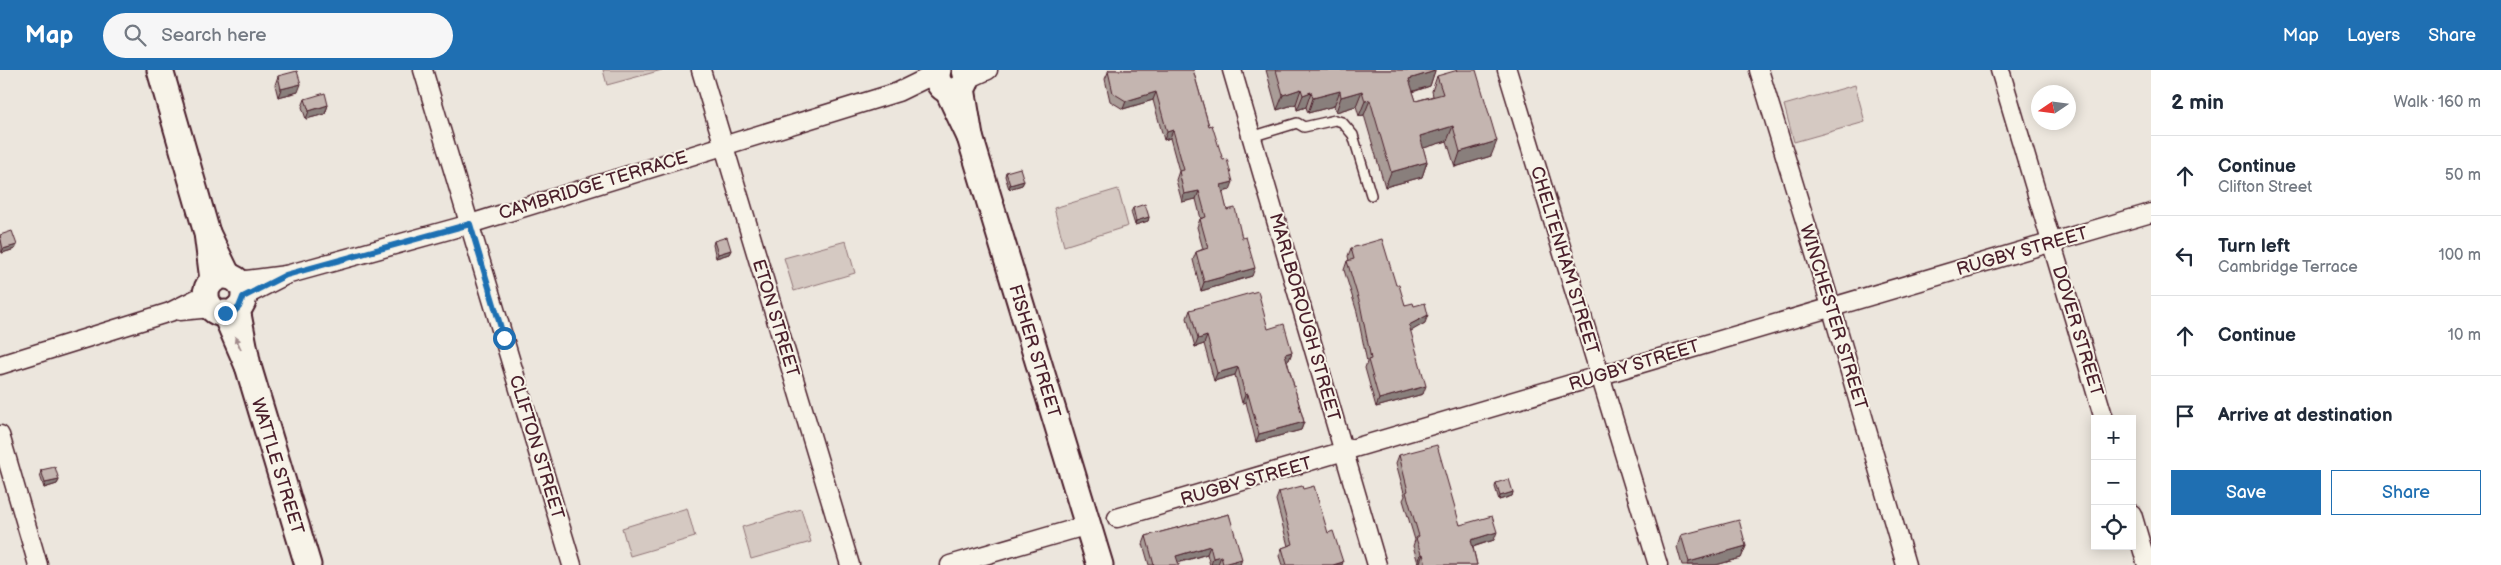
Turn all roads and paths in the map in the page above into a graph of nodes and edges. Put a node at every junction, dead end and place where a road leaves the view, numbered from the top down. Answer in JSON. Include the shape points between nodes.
{"nodes":[{"id":1,"x":160,"y":70,"type":"edge"},
{"id":2,"x":423,"y":70,"type":"edge"},
{"id":3,"x":701,"y":70,"type":"edge"},
{"id":4,"x":1232,"y":70,"type":"edge"},
{"id":5,"x":1507,"y":70,"type":"edge"},
{"id":6,"x":1759,"y":70,"type":"edge"},
{"id":7,"x":2000,"y":70,"type":"edge"},
{"id":8,"x":956,"y":79,"type":"edge"},
{"id":9,"x":1252,"y":137,"type":"junction"},
{"id":10,"x":723,"y":144,"type":"junction"},
{"id":11,"x":1371,"y":195,"type":"dead end"},
{"id":12,"x":2151,"y":213,"type":"edge"},
{"id":13,"x":470,"y":224,"type":"junction"},
{"id":14,"x":2052,"y":243,"type":"junction"},
{"id":15,"x":225,"y":295,"type":"junction"},
{"id":16,"x":1831,"y":306,"type":"junction"},
{"id":17,"x":0,"y":365,"type":"edge"},
{"id":18,"x":1600,"y":376,"type":"junction"},
{"id":19,"x":2103,"y":415,"type":"edge"},
{"id":20,"x":0,"y":435,"type":"edge"},
{"id":21,"x":1344,"y":452,"type":"junction"},
{"id":22,"x":1117,"y":518,"type":"dead end"},
{"id":23,"x":1088,"y":525,"type":"junction"},
{"id":24,"x":2136,"y":528,"type":"edge"},
{"id":25,"x":38,"y":565,"type":"edge"},
{"id":26,"x":308,"y":565,"type":"edge"},
{"id":27,"x":572,"y":565,"type":"edge"},
{"id":28,"x":850,"y":565,"type":"edge"},
{"id":29,"x":950,"y":565,"type":"edge"},
{"id":30,"x":1100,"y":565,"type":"edge"},
{"id":31,"x":1377,"y":565,"type":"edge"},
{"id":32,"x":1658,"y":565,"type":"edge"},
{"id":33,"x":1906,"y":565,"type":"edge"},
{"id":34,"x":2147,"y":565,"type":"edge"}],
"edges":[{"from":1,"to":15,"type":"street","name":"WATTLE STREET"},
{"from":2,"to":13,"type":"street","name":"CLIFTON STREET"},
{"from":3,"to":10,"type":"street","name":"ETON STREET"},
{"from":4,"to":9,"type":"street","name":"MARLBOROUGH STREET"},
{"from":5,"to":18,"type":"street","name":"CHELTENHAM STREET"},
{"from":6,"to":16,"type":"street","name":"WINCHESTER STREET"},
{"from":7,"to":14,"type":"street","name":"DOVER STREET"},
{"from":8,"to":10,"type":"street","name":"CAMBRIDGE TERRACE","via":[[898,92]]},
{"from":8,"to":23,"type":"street","name":"FISHER STREET","via":[[970,137]]},
{"from":9,"to":11,"type":"lane","via":[[1297,123],[1304,127],[1335,120],[1342,122],[1352,134]]},
{"from":9,"to":21,"type":"street","name":"MARLBOROUGH STREET"},
{"from":10,"to":13,"type":"street","name":"CAMBRIDGE TERRACE"},
{"from":10,"to":28,"type":"street","name":"ETON STREET"},
{"from":12,"to":14,"type":"street","name":"RUGBY STREET"},
{"from":13,"to":15,"type":"street","name":"CAMBRIDGE TERRACE"},
{"from":13,"to":27,"type":"street","name":"CLIFTON STREET"},
{"from":14,"to":16,"type":"street","name":"RUGBY STREET"},
{"from":14,"to":19,"type":"street","name":"DOVER STREET"},
{"from":15,"to":17,"type":"street","name":"CAMBRIDGE TERRACE"},
{"from":15,"to":26,"type":"street","name":"WATTLE STREET"},
{"from":16,"to":18,"type":"street","name":"RUGBY STREET"},
{"from":16,"to":33,"type":"street","name":"WINCHESTER STREET"},
{"from":18,"to":21,"type":"street","name":"RUGBY STREET"},
{"from":18,"to":32,"type":"street","name":"CHELTENHAM STREET"},
{"from":20,"to":25,"type":"street"},
{"from":21,"to":22,"type":"street","name":"RUGBY STREET"},
{"from":21,"to":31,"type":"street","name":"MARLBOROUGH STREET"},
{"from":23,"to":29,"type":"street"},
{"from":23,"to":30,"type":"street","name":"FISHER STREET"},
{"from":24,"to":34,"type":"street"}]}
